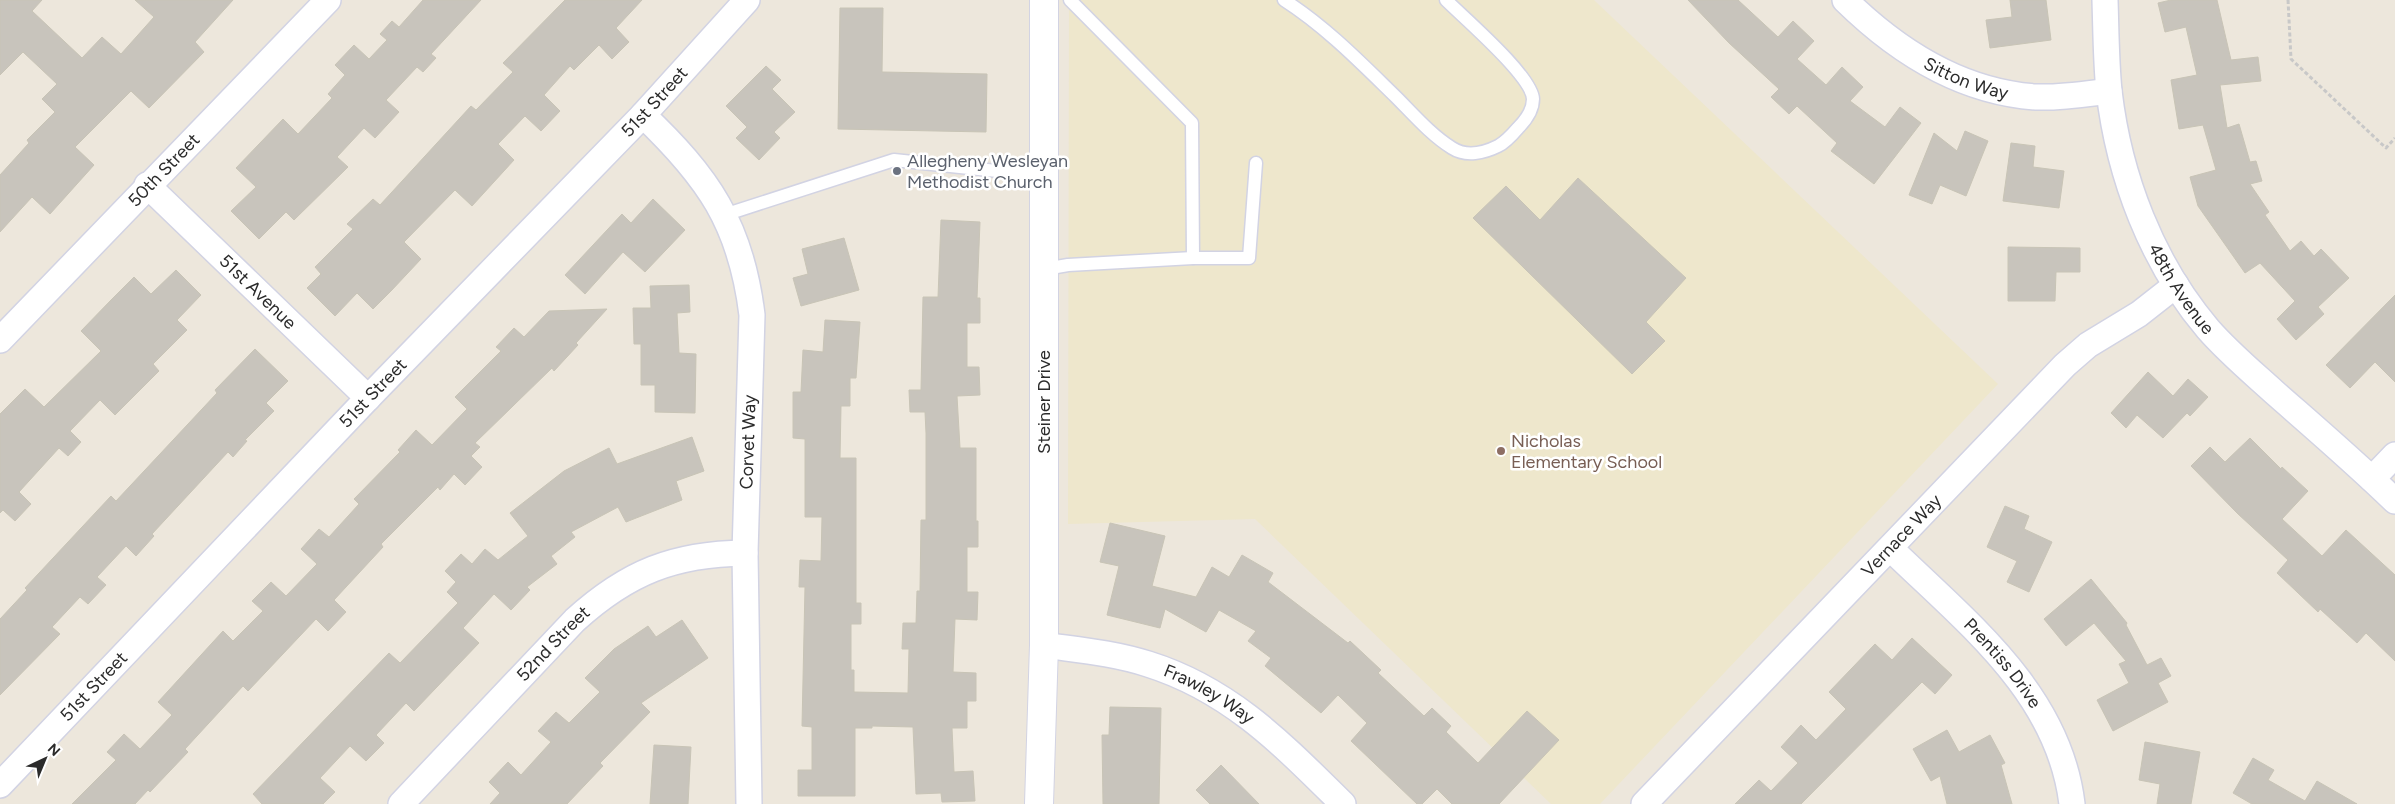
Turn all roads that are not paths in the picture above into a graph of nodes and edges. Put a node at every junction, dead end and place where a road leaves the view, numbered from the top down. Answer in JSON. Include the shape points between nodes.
{"nodes":[{"id":1,"x":328,"y":0,"type":"edge"},
{"id":2,"x":746,"y":0,"type":"edge"},
{"id":3,"x":1044,"y":0,"type":"edge"},
{"id":4,"x":1070,"y":0,"type":"edge"},
{"id":5,"x":1284,"y":0,"type":"edge"},
{"id":6,"x":1446,"y":0,"type":"edge"},
{"id":7,"x":1845,"y":0,"type":"edge"},
{"id":8,"x":2105,"y":0,"type":"edge"},
{"id":9,"x":2109,"y":91,"type":"junction"},
{"id":10,"x":642,"y":115,"type":"junction"},
{"id":11,"x":1256,"y":163,"type":"dead end"},
{"id":12,"x":1043,"y":176,"type":"junction"},
{"id":13,"x":147,"y":185,"type":"junction"},
{"id":14,"x":724,"y":215,"type":"junction"},
{"id":15,"x":1193,"y":258,"type":"junction"},
{"id":16,"x":1045,"y":269,"type":"junction"},
{"id":17,"x":2176,"y":285,"type":"junction"},
{"id":18,"x":0,"y":340,"type":"edge"},
{"id":19,"x":368,"y":398,"type":"junction"},
{"id":20,"x":2395,"y":455,"type":"edge"},
{"id":21,"x":2372,"y":479,"type":"junction"},
{"id":22,"x":2395,"y":501,"type":"edge"},
{"id":23,"x":1891,"y":549,"type":"junction"},
{"id":24,"x":745,"y":552,"type":"junction"},
{"id":25,"x":1044,"y":645,"type":"junction"},
{"id":26,"x":0,"y":785,"type":"edge"},
{"id":27,"x":401,"y":804,"type":"edge"},
{"id":28,"x":749,"y":804,"type":"edge"},
{"id":29,"x":1039,"y":804,"type":"edge"},
{"id":30,"x":1343,"y":804,"type":"edge"},
{"id":31,"x":1644,"y":804,"type":"edge"},
{"id":32,"x":2072,"y":804,"type":"edge"}],
"edges":[{"from":1,"to":13,"type":"street","name":"50th Street"},
{"from":2,"to":10,"type":"street","name":"51st Street"},
{"from":3,"to":12,"type":"street","name":"Steiner Drive"},
{"from":4,"to":15,"type":"lane","via":[[1192,123]]},
{"from":5,"to":6,"type":"lane","via":[[1341,42],[1428,129],[1453,149],[1471,154],[1490,150],[1503,144],[1529,117],[1533,99],[1529,86],[1518,72]]},
{"from":7,"to":9,"type":"street","name":"Sitton Way","via":[[1883,35],[1909,53],[1964,80],[1994,90],[2038,97]]},
{"from":8,"to":9,"type":"street","name":"48th Avenue"},
{"from":9,"to":17,"type":"street","name":"48th Avenue","via":[[2131,192],[2152,244]]},
{"from":10,"to":14,"type":"street","name":"Corvet Way","via":[[690,163]]},
{"from":10,"to":19,"type":"street","name":"51st Street"},
{"from":11,"to":15,"type":"lane","via":[[1249,258]]},
{"from":12,"to":14,"type":"lane","via":[[894,160]]},
{"from":12,"to":16,"type":"street","name":"Steiner Drive"},
{"from":13,"to":18,"type":"street","name":"50th Street"},
{"from":13,"to":19,"type":"street","name":"51st Avenue"},
{"from":14,"to":24,"type":"street","name":"Corvet Way","via":[[742,260],[752,315]]},
{"from":15,"to":16,"type":"lane"},
{"from":16,"to":25,"type":"street","name":"Steiner Drive"},
{"from":17,"to":21,"type":"street","name":"48th Avenue","via":[[2228,350]]},
{"from":17,"to":23,"type":"street","name":"Vernace Way","via":[[2138,314],[2088,345],[2065,365]]},
{"from":19,"to":26,"type":"street","name":"51st Street"},
{"from":20,"to":21,"type":"street"},
{"from":21,"to":22,"type":"street","name":"48th Avenue"},
{"from":23,"to":31,"type":"street","name":"Vernace Way"},
{"from":23,"to":32,"type":"street","name":"Prentiss Drive","via":[[1996,651],[2032,695],[2056,742]]},
{"from":24,"to":27,"type":"street","name":"52nd Street","via":[[691,556],[665,563],[640,573],[596,601]]},
{"from":24,"to":28,"type":"street","name":"Corvet Way"},
{"from":25,"to":29,"type":"street","name":"Steiner Drive"},
{"from":25,"to":30,"type":"street","name":"Frawley Way","via":[[1120,656],[1201,686],[1257,722]]}]}
